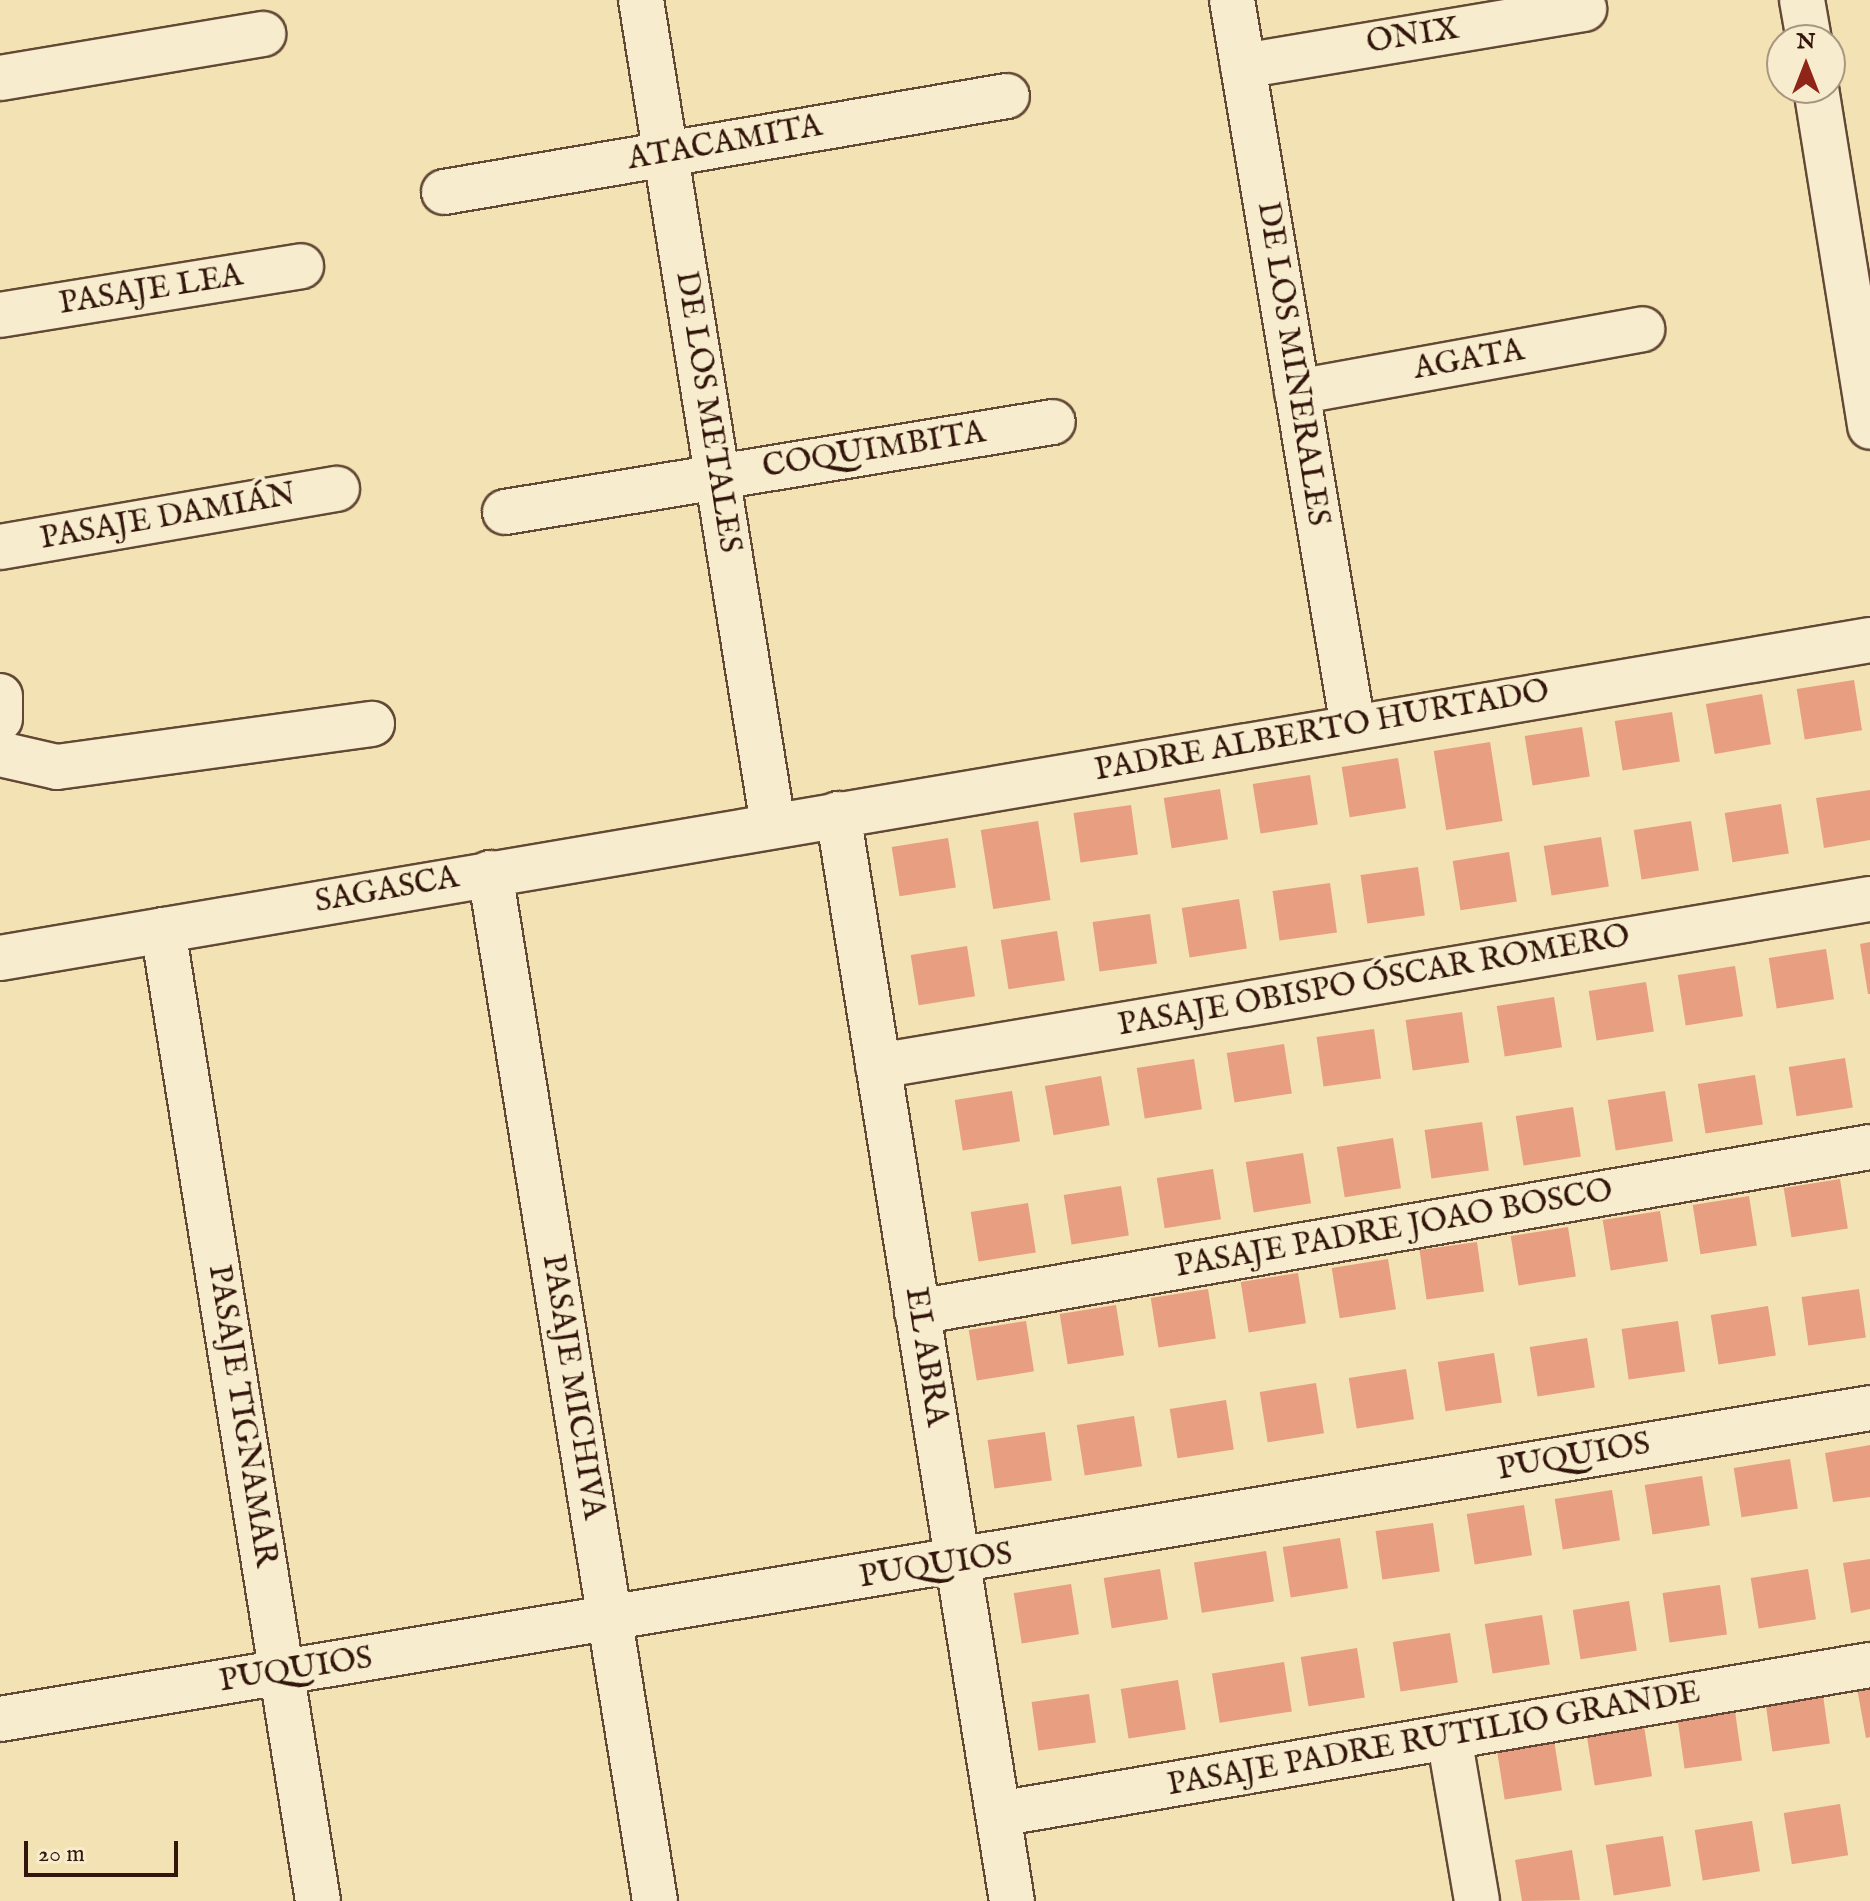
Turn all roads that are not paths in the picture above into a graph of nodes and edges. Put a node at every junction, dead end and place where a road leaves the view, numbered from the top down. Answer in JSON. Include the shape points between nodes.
{"nodes":[{"id":1,"x":641,"y":0,"type":"edge"},
{"id":2,"x":1232,"y":0,"type":"edge"},
{"id":3,"x":1802,"y":0,"type":"edge"},
{"id":4,"x":1584,"y":9,"type":"dead end"},
{"id":5,"x":1806,"y":24,"type":"edge"},
{"id":6,"x":263,"y":34,"type":"dead end"},
{"id":7,"x":1243,"y":66,"type":"junction"},
{"id":8,"x":0,"y":78,"type":"edge"},
{"id":9,"x":1007,"y":96,"type":"dead end"},
{"id":10,"x":1819,"y":104,"type":"edge"},
{"id":11,"x":666,"y":154,"type":"junction"},
{"id":12,"x":444,"y":192,"type":"dead end"},
{"id":13,"x":301,"y":266,"type":"dead end"},
{"id":14,"x":0,"y":315,"type":"edge"},
{"id":15,"x":1642,"y":329,"type":"dead end"},
{"id":16,"x":1297,"y":392,"type":"junction"},
{"id":17,"x":1053,"y":422,"type":"dead end"},
{"id":18,"x":1870,"y":427,"type":"edge"},
{"id":19,"x":718,"y":477,"type":"junction"},
{"id":20,"x":337,"y":489,"type":"dead end"},
{"id":21,"x":505,"y":512,"type":"dead end"},
{"id":22,"x":0,"y":547,"type":"edge"},
{"id":23,"x":1870,"y":640,"type":"edge"},
{"id":24,"x":0,"y":696,"type":"edge"},
{"id":25,"x":0,"y":719,"type":"edge"},
{"id":26,"x":372,"y":724,"type":"dead end"},
{"id":27,"x":1353,"y":727,"type":"junction"},
{"id":28,"x":0,"y":754,"type":"edge"},
{"id":29,"x":838,"y":814,"type":"junction"},
{"id":30,"x":773,"y":825,"type":"junction"},
{"id":31,"x":490,"y":873,"type":"junction"},
{"id":32,"x":1870,"y":899,"type":"edge"},
{"id":33,"x":163,"y":930,"type":"junction"},
{"id":34,"x":0,"y":958,"type":"edge"},
{"id":35,"x":878,"y":1066,"type":"junction"},
{"id":36,"x":1870,"y":1147,"type":"edge"},
{"id":37,"x":917,"y":1312,"type":"junction"},
{"id":38,"x":1870,"y":1408,"type":"edge"},
{"id":39,"x":958,"y":1563,"type":"junction"},
{"id":40,"x":610,"y":1620,"type":"junction"},
{"id":41,"x":1870,"y":1665,"type":"edge"},
{"id":42,"x":282,"y":1674,"type":"junction"},
{"id":43,"x":0,"y":1719,"type":"edge"},
{"id":44,"x":1449,"y":1737,"type":"junction"},
{"id":45,"x":998,"y":1814,"type":"junction"},
{"id":46,"x":318,"y":1901,"type":"edge"},
{"id":47,"x":655,"y":1901,"type":"edge"},
{"id":48,"x":1012,"y":1901,"type":"edge"},
{"id":49,"x":1477,"y":1901,"type":"edge"}],
"edges":[{"from":1,"to":11,"type":"street","name":"DE LOS METALES"},
{"from":2,"to":7,"type":"street","name":"DE LOS MINERALES"},
{"from":3,"to":5,"type":"street"},
{"from":4,"to":7,"type":"street","name":"ONIX"},
{"from":6,"to":8,"type":"street"},
{"from":7,"to":16,"type":"street","name":"DE LOS MINERALES"},
{"from":9,"to":11,"type":"street","name":"ATACAMITA"},
{"from":10,"to":18,"type":"street"},
{"from":11,"to":12,"type":"street","name":"ATACAMITA"},
{"from":11,"to":19,"type":"street","name":"DE LOS METALES"},
{"from":13,"to":14,"type":"street","name":"PASAJE LEA"},
{"from":15,"to":16,"type":"street","name":"AGATA"},
{"from":16,"to":27,"type":"street","name":"DE LOS MINERALES"},
{"from":17,"to":19,"type":"street","name":"COQUIMBITA"},
{"from":19,"to":21,"type":"street","name":"COQUIMBITA"},
{"from":19,"to":30,"type":"street","name":"DE LOS METALES"},
{"from":20,"to":22,"type":"street","name":"PASAJE DAMIÁN"},
{"from":23,"to":27,"type":"street","name":"PADRE ALBERTO HURTADO"},
{"from":24,"to":25,"type":"street"},
{"from":26,"to":28,"type":"street","via":[[57,767]]},
{"from":27,"to":29,"type":"street","name":"PADRE ALBERTO HURTADO"},
{"from":29,"to":30,"type":"street","name":"PADRE ALBERTO HURTADO"},
{"from":29,"to":35,"type":"street","name":"EL ABRA"},
{"from":30,"to":31,"type":"street","name":"SAGASCA"},
{"from":31,"to":33,"type":"street","name":"SAGASCA"},
{"from":31,"to":40,"type":"street","name":"PASAJE MICHIVA"},
{"from":32,"to":35,"type":"street","name":"PASAJE OBISPO ÓSCAR ROMERO"},
{"from":33,"to":34,"type":"street","name":"SAGASCA"},
{"from":33,"to":42,"type":"street","name":"PASAJE TIGNAMAR"},
{"from":35,"to":37,"type":"street","name":"EL ABRA"},
{"from":36,"to":37,"type":"street","name":"PASAJE PADRE JOAO BOSCO"},
{"from":37,"to":39,"type":"street","name":"EL ABRA"},
{"from":38,"to":39,"type":"street","name":"PUQUIOS"},
{"from":39,"to":40,"type":"street","name":"PUQUIOS"},
{"from":39,"to":45,"type":"street","name":"EL ABRA"},
{"from":40,"to":42,"type":"street","name":"PUQUIOS"},
{"from":40,"to":47,"type":"street","name":"PASAJE MICHIVA"},
{"from":41,"to":44,"type":"street","name":"PASAJE PADRE RUTILIO GRANDE"},
{"from":42,"to":43,"type":"street","name":"PUQUIOS"},
{"from":42,"to":46,"type":"street","name":"PASAJE TIGNAMAR"},
{"from":44,"to":45,"type":"street","name":"PASAJE PADRE RUTILIO GRANDE"},
{"from":44,"to":49,"type":"street"},
{"from":45,"to":48,"type":"street","name":"EL ABRA"}]}
